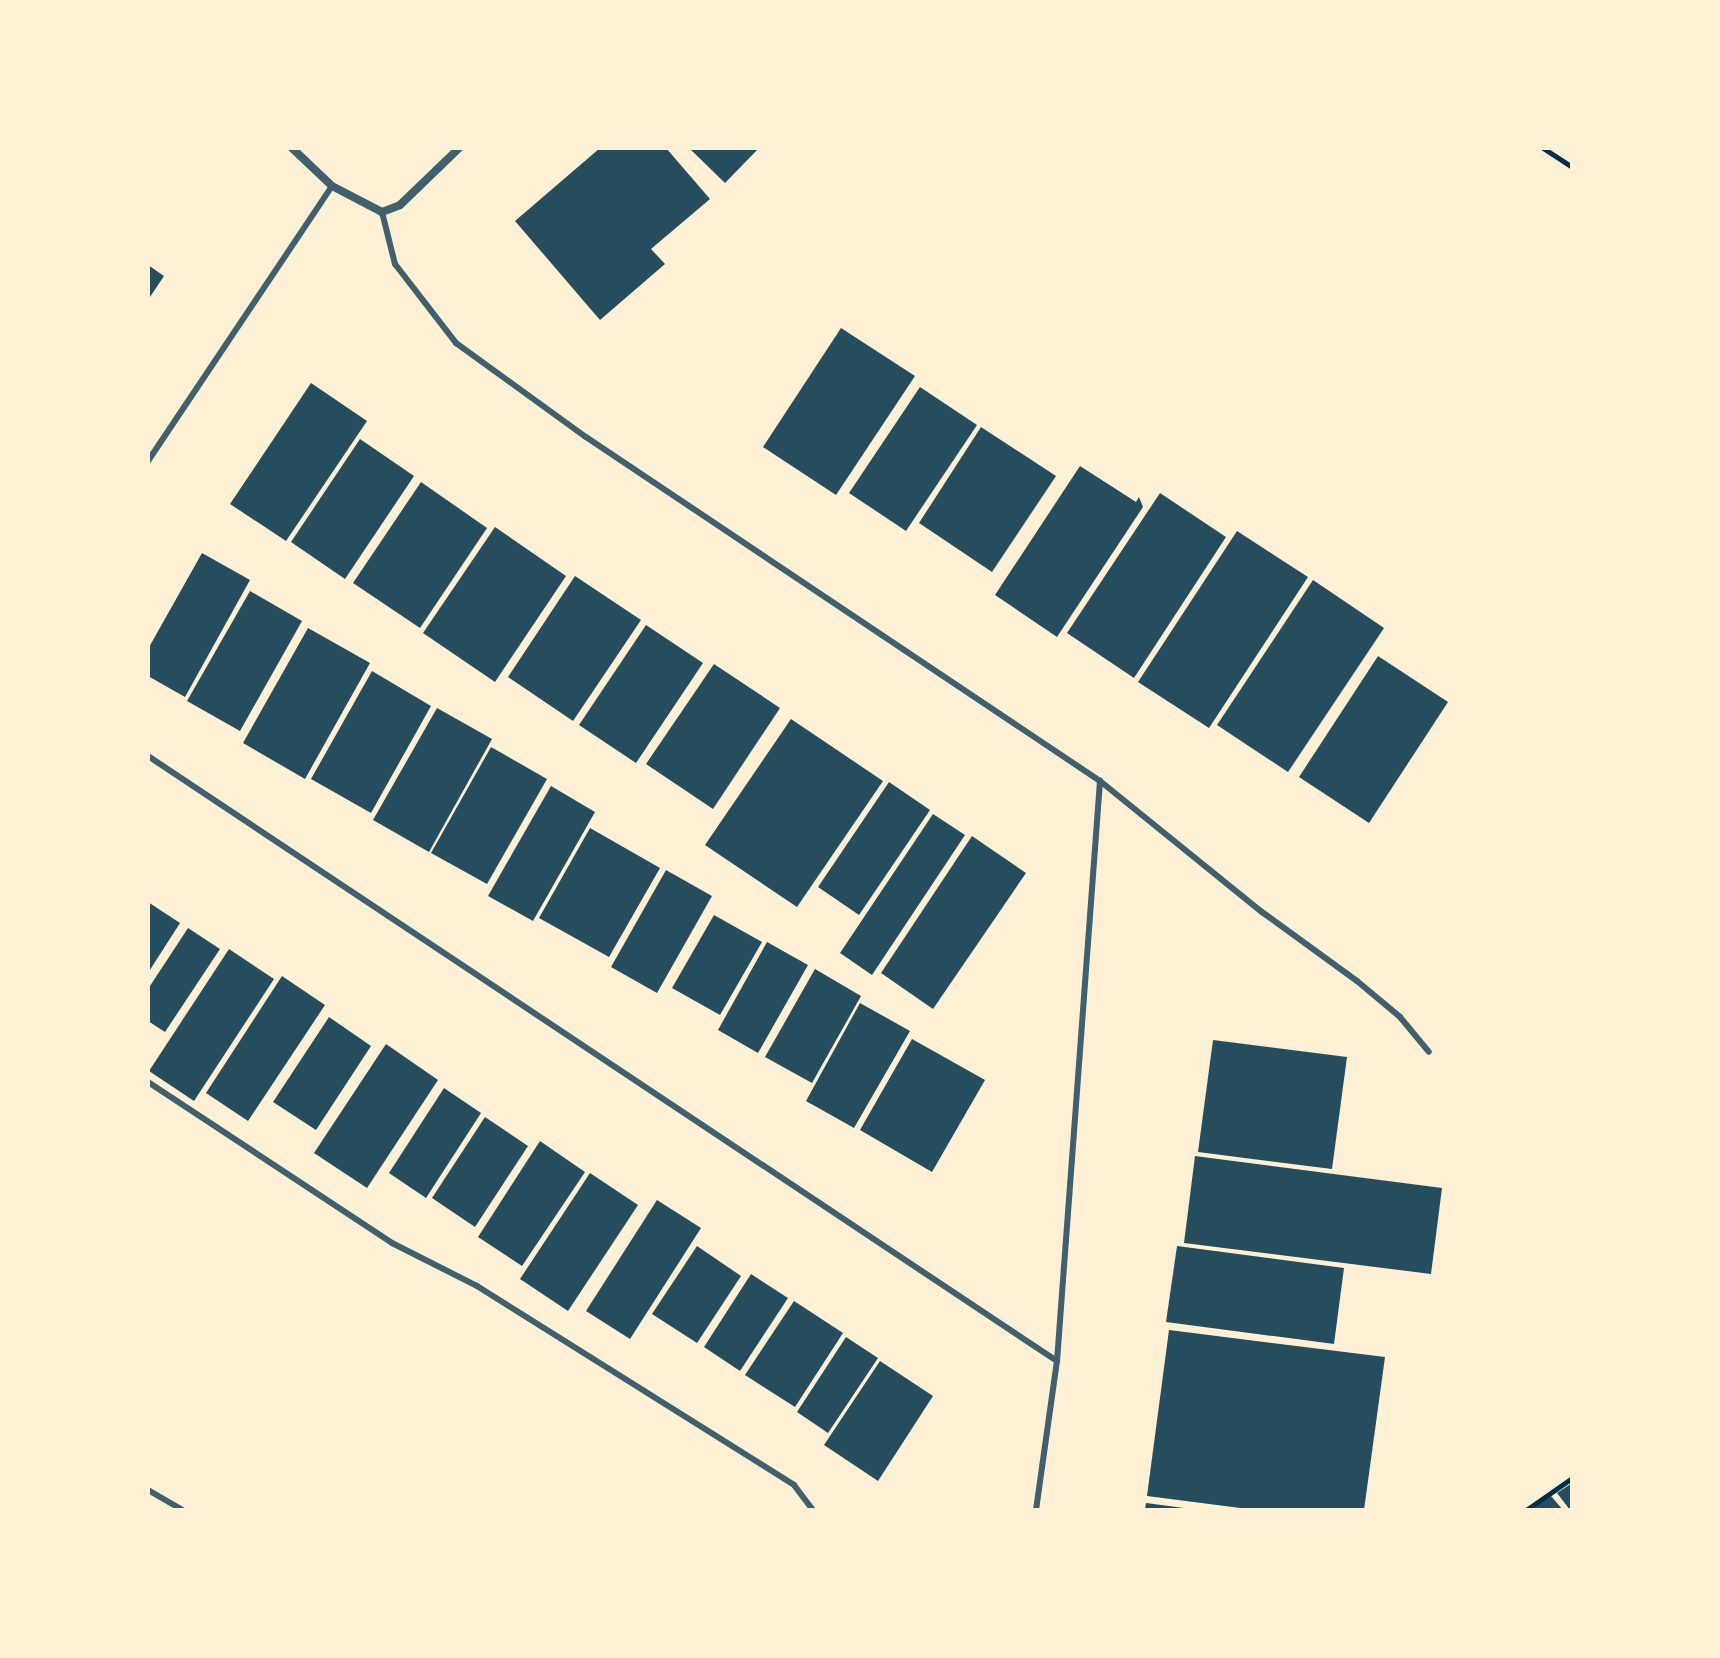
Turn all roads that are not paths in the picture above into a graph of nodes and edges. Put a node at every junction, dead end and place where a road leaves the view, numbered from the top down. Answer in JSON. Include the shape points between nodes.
{"nodes":[{"id":1,"x":292,"y":148,"type":"edge"},
{"id":2,"x":459,"y":148,"type":"edge"},
{"id":3,"x":332,"y":186,"type":"junction"},
{"id":4,"x":382,"y":212,"type":"junction"},
{"id":5,"x":148,"y":461,"type":"edge"},
{"id":6,"x":148,"y":756,"type":"edge"},
{"id":7,"x":1100,"y":781,"type":"junction"},
{"id":8,"x":1429,"y":1052,"type":"dead end"},
{"id":9,"x":148,"y":1082,"type":"edge"},
{"id":10,"x":1057,"y":1361,"type":"junction"},
{"id":11,"x":148,"y":1490,"type":"edge"},
{"id":12,"x":182,"y":1510,"type":"edge"},
{"id":13,"x":813,"y":1510,"type":"edge"},
{"id":14,"x":1036,"y":1510,"type":"edge"}],
"edges":[{"from":1,"to":3,"type":"street"},
{"from":2,"to":4,"type":"street","via":[[400,205]]},
{"from":3,"to":4,"type":"street"},
{"from":3,"to":5,"type":"lane"},
{"from":4,"to":7,"type":"lane","via":[[395,264],[456,343],[586,437]]},
{"from":6,"to":10,"type":"lane"},
{"from":7,"to":8,"type":"lane","via":[[1357,981],[1400,1017]]},
{"from":7,"to":10,"type":"lane"},
{"from":9,"to":13,"type":"lane","via":[[392,1243],[477,1286],[794,1485]]},
{"from":10,"to":14,"type":"lane"},
{"from":11,"to":12,"type":"lane"}]}
